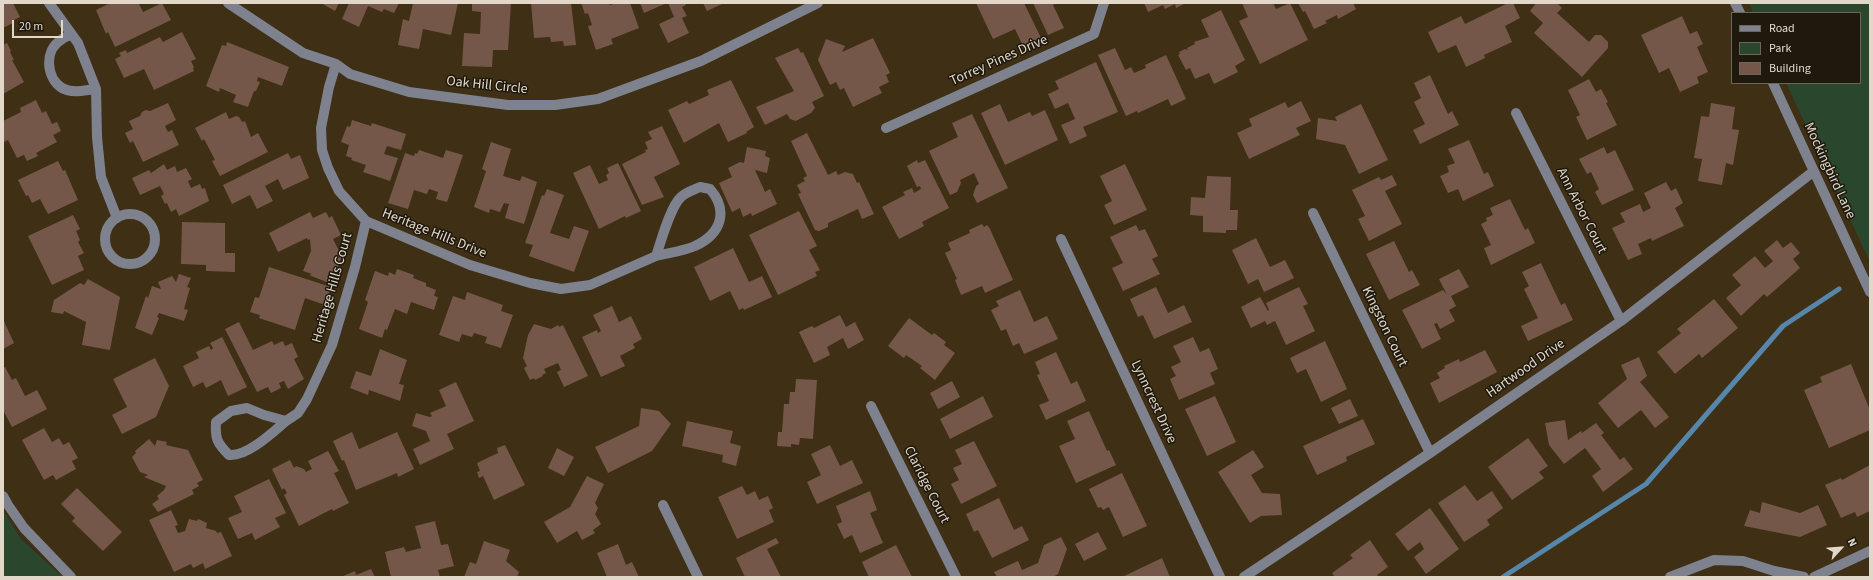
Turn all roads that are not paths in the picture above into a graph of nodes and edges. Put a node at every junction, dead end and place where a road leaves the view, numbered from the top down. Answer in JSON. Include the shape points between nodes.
{"nodes":[{"id":1,"x":49,"y":3,"type":"edge"},
{"id":2,"x":228,"y":3,"type":"edge"},
{"id":3,"x":818,"y":3,"type":"edge"},
{"id":4,"x":1104,"y":3,"type":"edge"},
{"id":5,"x":1735,"y":3,"type":"edge"},
{"id":6,"x":1740,"y":12,"type":"edge"},
{"id":7,"x":72,"y":35,"type":"junction"},
{"id":8,"x":336,"y":64,"type":"junction"},
{"id":9,"x":1773,"y":84,"type":"edge"},
{"id":10,"x":96,"y":89,"type":"junction"},
{"id":11,"x":1516,"y":113,"type":"dead end"},
{"id":12,"x":886,"y":128,"type":"dead end"},
{"id":13,"x":1814,"y":171,"type":"junction"},
{"id":14,"x":1314,"y":213,"type":"dead end"},
{"id":15,"x":117,"y":218,"type":"junction"},
{"id":16,"x":366,"y":221,"type":"junction"},
{"id":17,"x":1061,"y":239,"type":"dead end"},
{"id":18,"x":656,"y":256,"type":"junction"},
{"id":19,"x":1870,"y":292,"type":"edge"},
{"id":20,"x":1621,"y":321,"type":"junction"},
{"id":21,"x":871,"y":406,"type":"dead end"},
{"id":22,"x":286,"y":421,"type":"junction"},
{"id":23,"x":1430,"y":453,"type":"junction"},
{"id":24,"x":3,"y":496,"type":"edge"},
{"id":25,"x":663,"y":504,"type":"dead end"},
{"id":26,"x":1870,"y":550,"type":"edge"},
{"id":27,"x":72,"y":577,"type":"edge"},
{"id":28,"x":698,"y":577,"type":"edge"},
{"id":29,"x":956,"y":577,"type":"edge"},
{"id":30,"x":1220,"y":577,"type":"edge"},
{"id":31,"x":1244,"y":577,"type":"edge"},
{"id":32,"x":1670,"y":577,"type":"edge"},
{"id":33,"x":1804,"y":577,"type":"edge"},
{"id":34,"x":1814,"y":577,"type":"edge"}],
"edges":[{"from":1,"to":7,"type":"street"},
{"from":2,"to":8,"type":"street","name":"Oak Hill Circle","via":[[303,53]]},
{"from":3,"to":8,"type":"street","name":"Oak Hill Circle","via":[[701,61],[598,99],[562,104],[508,105],[408,92],[350,74]]},
{"from":4,"to":12,"type":"street","name":"Torrey Pines Drive","via":[[1094,34]]},
{"from":5,"to":6,"type":"street"},
{"from":7,"to":10,"type":"street","via":[[78,43]]},
{"from":7,"to":10,"type":"street","via":[[60,40],[51,51],[48,64],[53,78],[62,88],[76,92]]},
{"from":8,"to":16,"type":"street","name":"Heritage Hills Drive","via":[[321,128],[322,150],[339,191]]},
{"from":9,"to":13,"type":"street","name":"Mockingbird Lane"},
{"from":10,"to":15,"type":"street","via":[[101,177]]},
{"from":11,"to":20,"type":"street","name":"Ann Arbor Court"},
{"from":13,"to":19,"type":"street","name":"Mockingbird Lane"},
{"from":13,"to":20,"type":"street","name":"Hartwood Drive"},
{"from":14,"to":23,"type":"street","name":"Kingston Court"},
{"from":15,"to":15,"type":"street","via":[[106,234],[105,243],[109,252],[124,264],[134,264],[143,260],[150,254],[154,245],[151,226],[135,215],[126,214]]},
{"from":16,"to":18,"type":"street","name":"Heritage Hills Drive","via":[[470,265],[530,283],[561,289],[590,285]]},
{"from":16,"to":22,"type":"street","name":"Heritage Hills Court","via":[[356,267],[332,345],[307,399],[298,413]]},
{"from":17,"to":30,"type":"street","name":"Lynncrest Drive"},
{"from":18,"to":18,"type":"street","name":"Heritage Hills Drive","via":[[679,198],[700,188],[710,189],[719,202],[722,215],[708,238],[695,246]]},
{"from":20,"to":23,"type":"street","name":"Hartwood Drive"},
{"from":21,"to":29,"type":"street","name":"Claridge Court"},
{"from":22,"to":22,"type":"street","name":"Heritage Hills Court","via":[[247,408],[237,408],[216,422],[215,436],[229,455],[240,455]]},
{"from":23,"to":31,"type":"street","name":"Hartwood Drive"},
{"from":24,"to":27,"type":"street","via":[[24,528]]},
{"from":25,"to":28,"type":"street"},
{"from":26,"to":34,"type":"street"},
{"from":32,"to":33,"type":"street","via":[[1714,560],[1742,561]]}]}
